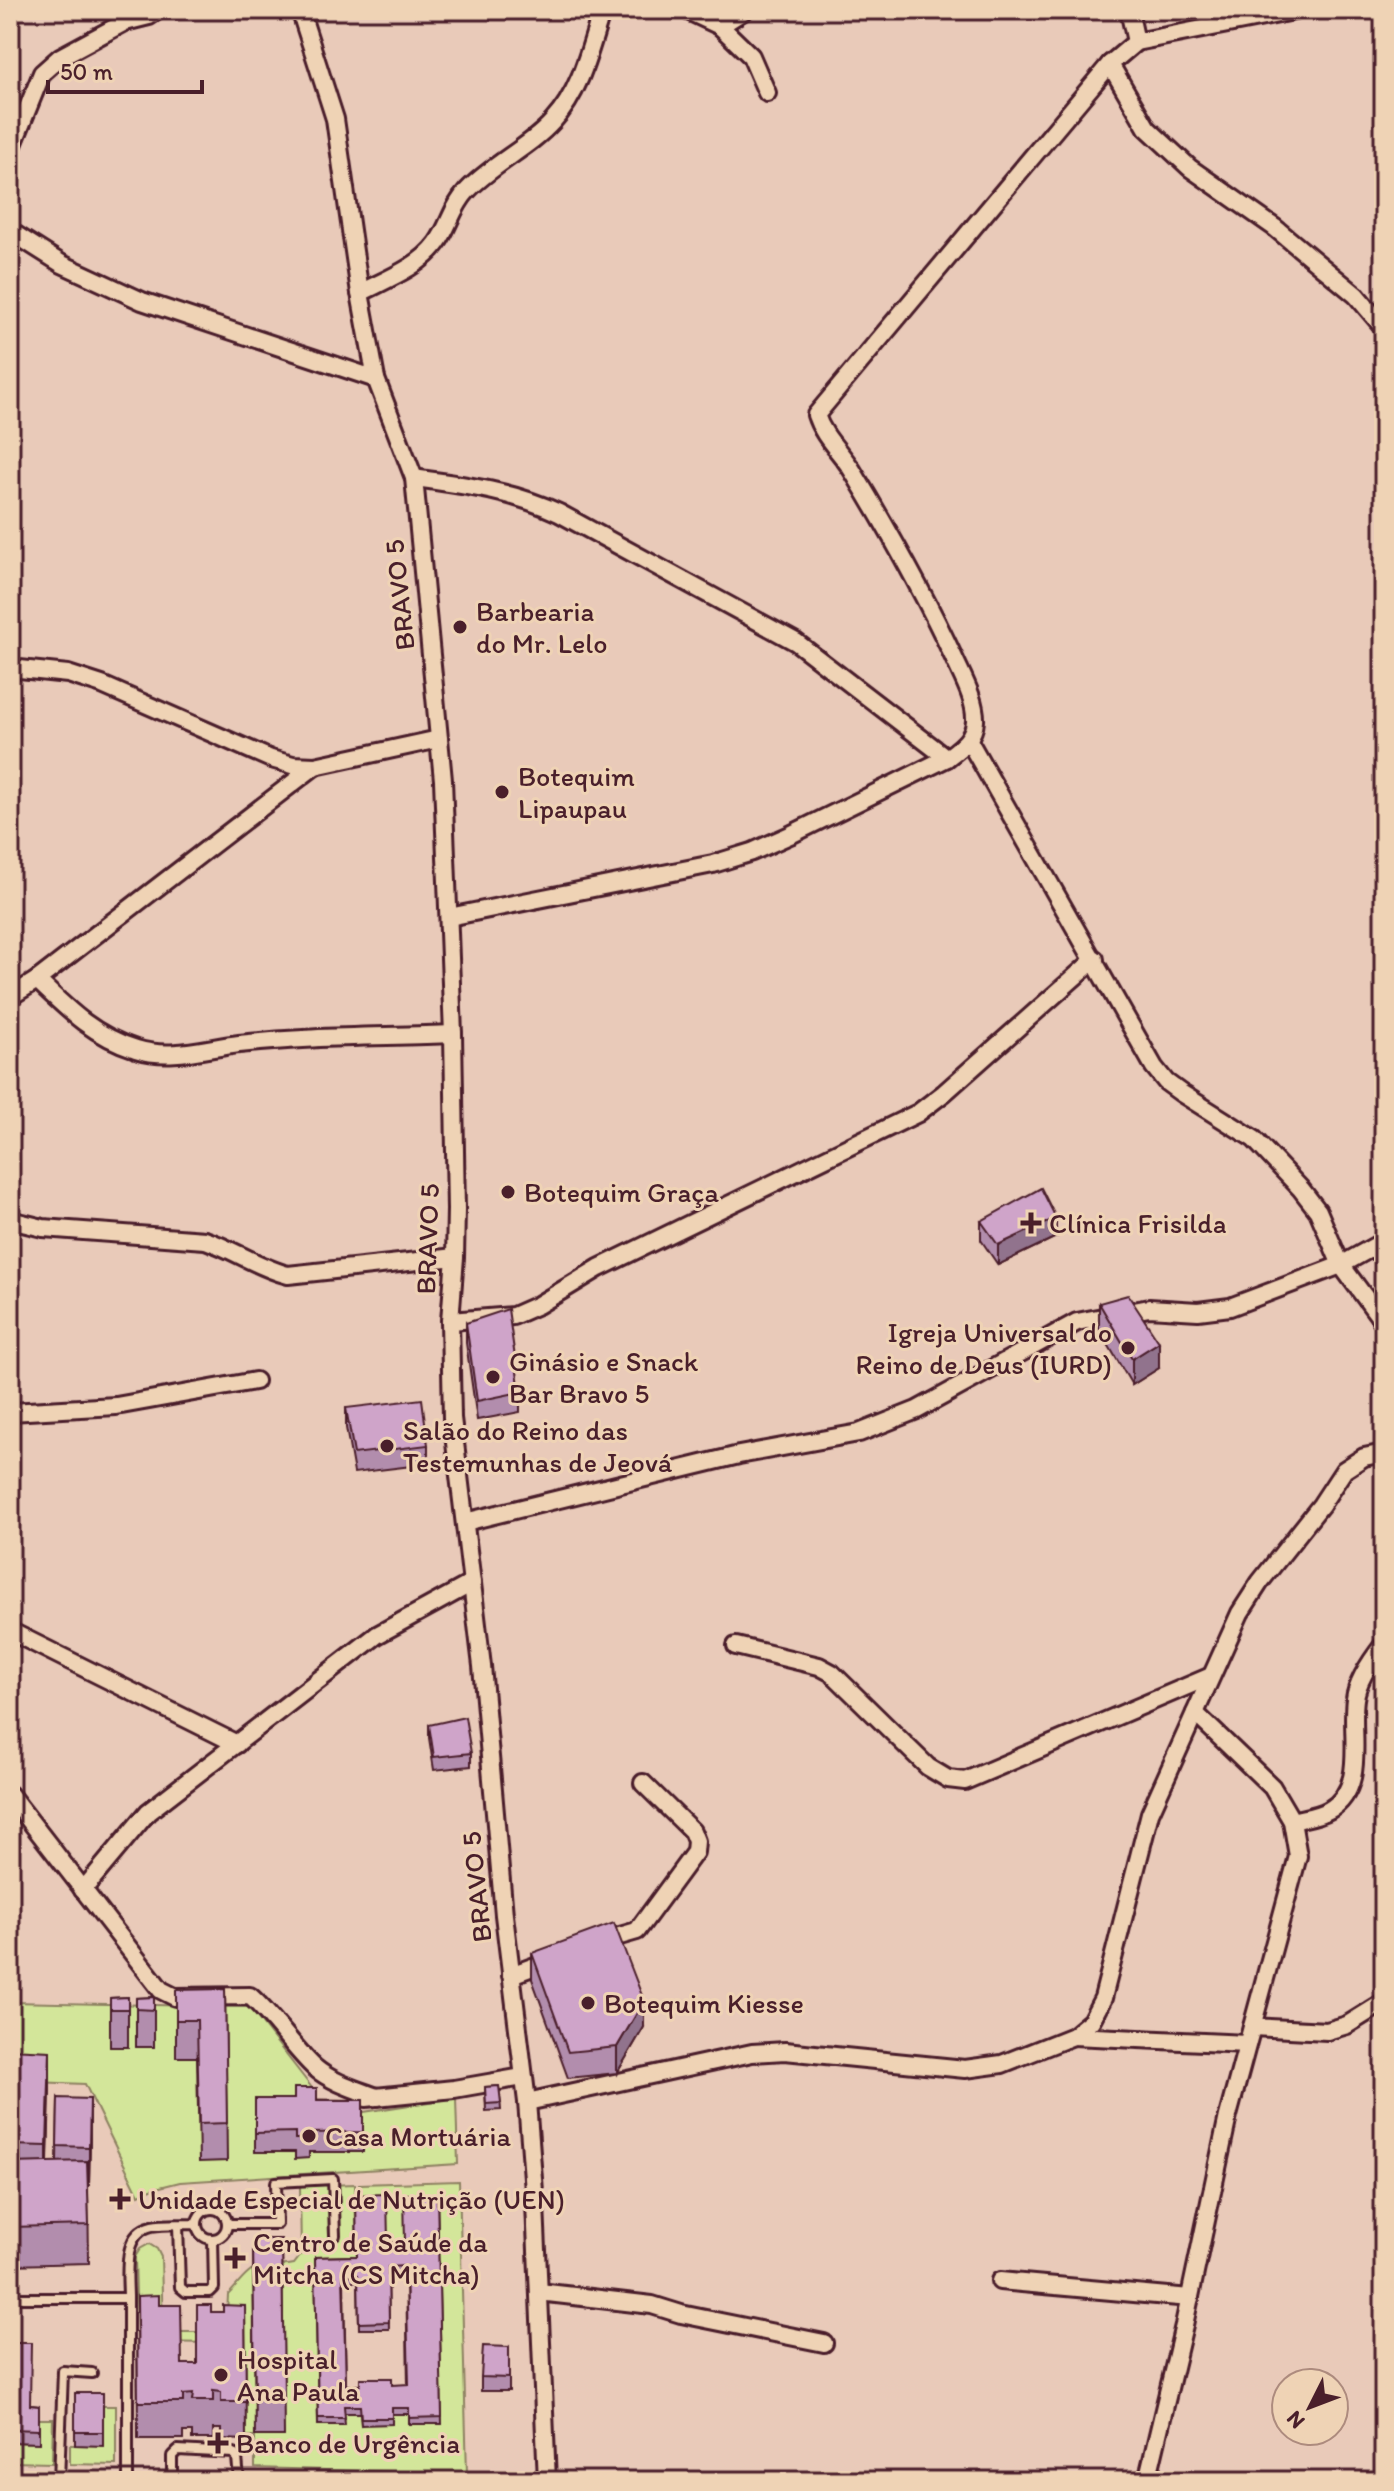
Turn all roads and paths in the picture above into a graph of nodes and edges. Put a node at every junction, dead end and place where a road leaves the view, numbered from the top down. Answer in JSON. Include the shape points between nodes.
{"nodes":[{"id":1,"x":158,"y":10,"type":"edge"},
{"id":2,"x":300,"y":10,"type":"edge"},
{"id":3,"x":602,"y":10,"type":"edge"},
{"id":4,"x":686,"y":10,"type":"edge"},
{"id":5,"x":745,"y":10,"type":"edge"},
{"id":6,"x":1129,"y":10,"type":"edge"},
{"id":7,"x":1299,"y":10,"type":"edge"},
{"id":8,"x":720,"y":26,"type":"junction"},
{"id":9,"x":1136,"y":42,"type":"junction"},
{"id":10,"x":1110,"y":64,"type":"junction"},
{"id":11,"x":767,"y":93,"type":"dead end"},
{"id":12,"x":10,"y":152,"type":"edge"},
{"id":13,"x":10,"y":231,"type":"edge"},
{"id":14,"x":360,"y":293,"type":"junction"},
{"id":15,"x":1384,"y":328,"type":"edge"},
{"id":16,"x":376,"y":379,"type":"junction"},
{"id":17,"x":414,"y":478,"type":"junction"},
{"id":18,"x":10,"y":668,"type":"edge"},
{"id":19,"x":439,"y":739,"type":"junction"},
{"id":20,"x":969,"y":741,"type":"junction"},
{"id":21,"x":947,"y":758,"type":"junction"},
{"id":22,"x":315,"y":766,"type":"junction"},
{"id":23,"x":449,"y":917,"type":"junction"},
{"id":24,"x":1095,"y":959,"type":"junction"},
{"id":25,"x":37,"y":980,"type":"junction"},
{"id":26,"x":10,"y":997,"type":"edge"},
{"id":27,"x":453,"y":1034,"type":"junction"},
{"id":28,"x":10,"y":1220,"type":"edge"},
{"id":29,"x":1384,"y":1241,"type":"edge"},
{"id":30,"x":455,"y":1257,"type":"junction"},
{"id":31,"x":1341,"y":1265,"type":"junction"},
{"id":32,"x":450,"y":1321,"type":"junction"},
{"id":33,"x":1384,"y":1323,"type":"edge"},
{"id":34,"x":255,"y":1381,"type":"dead end"},
{"id":35,"x":10,"y":1412,"type":"edge"},
{"id":36,"x":1384,"y":1453,"type":"edge"},
{"id":37,"x":465,"y":1522,"type":"junction"},
{"id":38,"x":472,"y":1583,"type":"junction"},
{"id":39,"x":10,"y":1631,"type":"edge"},
{"id":40,"x":1384,"y":1644,"type":"edge"},
{"id":41,"x":736,"y":1646,"type":"dead end"},
{"id":42,"x":1211,"y":1676,"type":"junction"},
{"id":43,"x":1195,"y":1713,"type":"junction"},
{"id":44,"x":237,"y":1744,"type":"junction"},
{"id":45,"x":643,"y":1783,"type":"dead end"},
{"id":46,"x":10,"y":1795,"type":"edge"},
{"id":47,"x":1292,"y":1821,"type":"junction"},
{"id":48,"x":83,"y":1890,"type":"junction"},
{"id":49,"x":511,"y":1975,"type":"junction"},
{"id":50,"x":1384,"y":2002,"type":"edge"},
{"id":51,"x":1250,"y":2035,"type":"junction"},
{"id":52,"x":1073,"y":2036,"type":"junction"},
{"id":53,"x":523,"y":2077,"type":"junction"},
{"id":54,"x":377,"y":2097,"type":"junction"},
{"id":55,"x":333,"y":2102,"type":"edge"},
{"id":56,"x":527,"y":2102,"type":"junction"},
{"id":57,"x":197,"y":2224,"type":"junction"},
{"id":58,"x":227,"y":2224,"type":"junction"},
{"id":59,"x":178,"y":2225,"type":"junction"},
{"id":60,"x":335,"y":2235,"type":"dead end"},
{"id":61,"x":213,"y":2239,"type":"junction"},
{"id":62,"x":1000,"y":2281,"type":"dead end"},
{"id":63,"x":539,"y":2292,"type":"junction"},
{"id":64,"x":10,"y":2298,"type":"edge"},
{"id":65,"x":128,"y":2298,"type":"junction"},
{"id":66,"x":1190,"y":2298,"type":"junction"},
{"id":67,"x":824,"y":2343,"type":"dead end"},
{"id":68,"x":92,"y":2373,"type":"dead end"},
{"id":69,"x":59,"y":2481,"type":"edge"},
{"id":70,"x":128,"y":2481,"type":"edge"},
{"id":71,"x":172,"y":2481,"type":"edge"},
{"id":72,"x":239,"y":2481,"type":"edge"},
{"id":73,"x":547,"y":2481,"type":"edge"},
{"id":74,"x":1147,"y":2481,"type":"edge"}],
"edges":[{"from":1,"to":12,"type":"street","via":[[60,57],[42,73]]},
{"from":2,"to":14,"type":"street","name":"BRAVO 5","via":[[335,119]]},
{"from":3,"to":14,"type":"street","via":[[581,75],[552,123],[468,190],[422,259]]},
{"from":4,"to":8,"type":"street"},
{"from":5,"to":8,"type":"street"},
{"from":6,"to":9,"type":"street"},
{"from":7,"to":9,"type":"street"},
{"from":8,"to":11,"type":"street","via":[[751,56]]},
{"from":9,"to":10,"type":"street"},
{"from":10,"to":15,"type":"street","via":[[1147,128],[1190,168],[1274,227],[1356,295]]},
{"from":10,"to":20,"type":"street","via":[[816,415],[821,431],[878,512],[941,629],[967,687],[975,721]]},
{"from":13,"to":16,"type":"street","via":[[62,264],[142,301]]},
{"from":14,"to":16,"type":"street","name":"BRAVO 5"},
{"from":16,"to":17,"type":"street","name":"BRAVO 5"},
{"from":17,"to":19,"type":"street","name":"BRAVO 5"},
{"from":17,"to":21,"type":"street","via":[[487,488],[559,513],[796,642]]},
{"from":18,"to":22,"type":"street","via":[[68,674],[271,759]]},
{"from":19,"to":22,"type":"street"},
{"from":19,"to":23,"type":"street","name":"BRAVO 5"},
{"from":20,"to":21,"type":"street"},
{"from":20,"to":24,"type":"street"},
{"from":21,"to":23,"type":"street","via":[[739,856]]},
{"from":22,"to":25,"type":"street"},
{"from":23,"to":27,"type":"street","name":"BRAVO 5"},
{"from":24,"to":31,"type":"street","via":[[1166,1082],[1254,1139],[1318,1211]]},
{"from":24,"to":32,"type":"street","via":[[918,1113],[599,1268],[538,1305],[513,1316]]},
{"from":25,"to":26,"type":"street"},
{"from":25,"to":27,"type":"street","via":[[102,1037],[139,1051],[170,1054],[240,1044]]},
{"from":27,"to":30,"type":"street","name":"BRAVO 5"},
{"from":28,"to":30,"type":"street","via":[[43,1228],[205,1240],[288,1275]]},
{"from":29,"to":31,"type":"street"},
{"from":30,"to":32,"type":"street","name":"BRAVO 5"},
{"from":31,"to":33,"type":"street"},
{"from":31,"to":37,"type":"street","via":[[1230,1307],[1149,1308],[1077,1322],[917,1410],[859,1433],[739,1455]]},
{"from":32,"to":37,"type":"street","name":"BRAVO 5","via":[[452,1418]]},
{"from":34,"to":35,"type":"street","via":[[116,1406]]},
{"from":36,"to":42,"type":"street","via":[[1364,1457],[1344,1470],[1260,1582]]},
{"from":37,"to":38,"type":"street","name":"BRAVO 5"},
{"from":38,"to":44,"type":"street","via":[[377,1635]]},
{"from":38,"to":49,"type":"street","name":"BRAVO 5"},
{"from":39,"to":44,"type":"street"},
{"from":40,"to":47,"type":"street","via":[[1355,1696],[1353,1777],[1345,1795],[1328,1811]]},
{"from":41,"to":42,"type":"street","via":[[832,1673],[928,1767],[948,1779],[965,1781]]},
{"from":42,"to":43,"type":"street"},
{"from":43,"to":47,"type":"street","via":[[1272,1787]]},
{"from":43,"to":52,"type":"street","via":[[1150,1813],[1103,1998],[1091,2021]]},
{"from":44,"to":48,"type":"street","via":[[148,1812]]},
{"from":45,"to":49,"type":"street","via":[[692,1831],[695,1852],[637,1931]]},
{"from":46,"to":48,"type":"street"},
{"from":47,"to":51,"type":"street","via":[[1298,1856]]},
{"from":48,"to":54,"type":"street","via":[[161,1990],[175,1997],[250,1996],[315,2067]]},
{"from":49,"to":53,"type":"street","name":"BRAVO 5"},
{"from":50,"to":51,"type":"street","via":[[1327,2031]]},
{"from":51,"to":52,"type":"street"},
{"from":51,"to":66,"type":"street"},
{"from":52,"to":56,"type":"street","via":[[1002,2064],[965,2069],[785,2051],[752,2053]]},
{"from":53,"to":54,"type":"street"},
{"from":53,"to":56,"type":"street","name":"BRAVO 5"},
{"from":54,"to":55,"type":"street"},
{"from":56,"to":63,"type":"street","name":"BRAVO 5"},
{"from":57,"to":58,"type":"lane","via":[[199,2215],[213,2209]]},
{"from":57,"to":59,"type":"lane"},
{"from":57,"to":61,"type":"lane","via":[[204,2237]]},
{"from":58,"to":60,"type":"lane","via":[[277,2224],[276,2182],[333,2179]]},
{"from":58,"to":61,"type":"lane"},
{"from":59,"to":61,"type":"lane","via":[[180,2287],[186,2292],[214,2288]]},
{"from":59,"to":65,"type":"lane","via":[[149,2226],[133,2238]]},
{"from":62,"to":66,"type":"street"},
{"from":63,"to":67,"type":"street","via":[[652,2305]]},
{"from":63,"to":73,"type":"street","name":"BRAVO 5"},
{"from":64,"to":65,"type":"lane"},
{"from":65,"to":70,"type":"lane"},
{"from":66,"to":74,"type":"street"},
{"from":68,"to":69,"type":"lane","via":[[63,2371]]},
{"from":71,"to":72,"type":"lane","via":[[172,2456],[178,2450],[233,2453]]}]}
